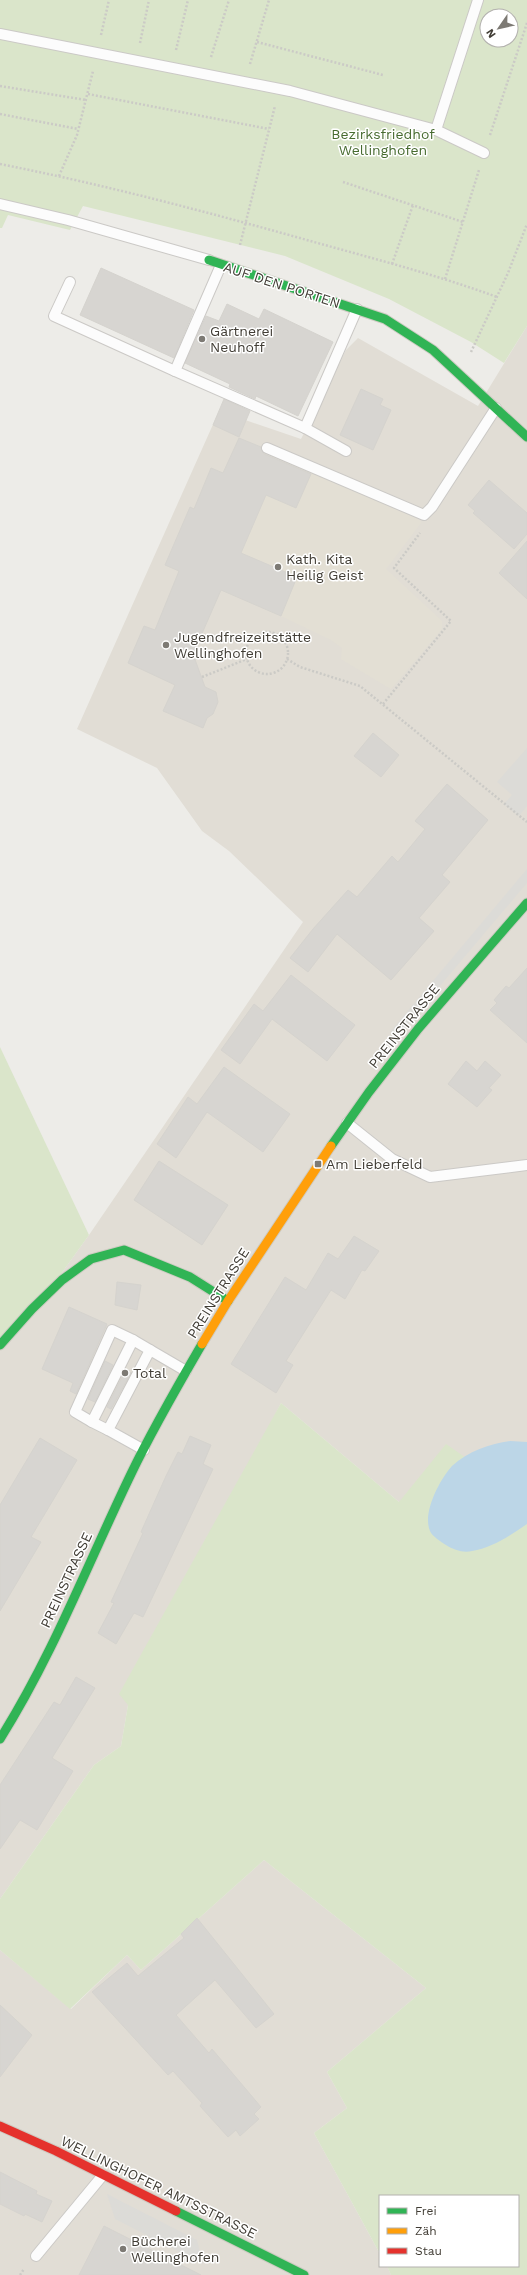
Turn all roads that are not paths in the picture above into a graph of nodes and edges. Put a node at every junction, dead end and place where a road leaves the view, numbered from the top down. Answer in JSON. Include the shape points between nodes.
{"nodes":[{"id":1,"x":478,"y":0,"type":"edge"},
{"id":2,"x":0,"y":34,"type":"edge"},
{"id":3,"x":436,"y":130,"type":"junction"},
{"id":4,"x":484,"y":153,"type":"dead end"},
{"id":5,"x":0,"y":204,"type":"edge"},
{"id":6,"x":208,"y":260,"type":"joint"},
{"id":7,"x":221,"y":265,"type":"junction"},
{"id":8,"x":70,"y":282,"type":"dead end"},
{"id":9,"x":357,"y":309,"type":"junction"},
{"id":10,"x":175,"y":371,"type":"junction"},
{"id":11,"x":496,"y":408,"type":"junction"},
{"id":12,"x":305,"y":428,"type":"junction"},
{"id":13,"x":527,"y":437,"type":"edge"},
{"id":14,"x":267,"y":448,"type":"dead end"},
{"id":15,"x":346,"y":451,"type":"dead end"},
{"id":16,"x":527,"y":903,"type":"edge"},
{"id":17,"x":347,"y":1123,"type":"junction"},
{"id":18,"x":527,"y":1165,"type":"edge"},
{"id":19,"x":228,"y":1301,"type":"junction"},
{"id":20,"x":133,"y":1340,"type":"junction"},
{"id":21,"x":0,"y":1345,"type":"edge"},
{"id":22,"x":150,"y":1350,"type":"junction"},
{"id":23,"x":186,"y":1371,"type":"junction"},
{"id":24,"x":92,"y":1422,"type":"junction"},
{"id":25,"x":108,"y":1430,"type":"junction"},
{"id":26,"x":144,"y":1450,"type":"junction"},
{"id":27,"x":0,"y":1739,"type":"edge"},
{"id":28,"x":0,"y":2126,"type":"edge"},
{"id":29,"x":103,"y":2175,"type":"junction"},
{"id":30,"x":36,"y":2256,"type":"dead end"},
{"id":31,"x":304,"y":2275,"type":"edge"}],
"edges":[{"from":1,"to":3,"type":"lane"},
{"from":2,"to":3,"type":"lane","via":[[279,88]]},
{"from":3,"to":4,"type":"lane"},
{"from":5,"to":6,"type":"lane","name":"AUF DEN PORTEN","via":[[68,220]]},
{"from":6,"to":7,"type":"street","name":"AUF DEN PORTEN"},
{"from":7,"to":9,"type":"street","name":"AUF DEN PORTEN"},
{"from":7,"to":10,"type":"lane"},
{"from":8,"to":10,"type":"lane","via":[[54,316]]},
{"from":9,"to":11,"type":"street","name":"AUF DEN PORTEN","via":[[385,318],[433,350]]},
{"from":9,"to":12,"type":"lane"},
{"from":10,"to":12,"type":"lane"},
{"from":11,"to":13,"type":"street","name":"AUF DEN PORTEN"},
{"from":11,"to":14,"type":"lane","via":[[432,508],[424,515]]},
{"from":12,"to":15,"type":"lane"},
{"from":16,"to":17,"type":"street","name":"PREINSTRASSE","via":[[418,1029]]},
{"from":17,"to":18,"type":"lane","via":[[392,1159],[430,1177]]},
{"from":17,"to":19,"type":"street","name":"PREINSTRASSE"},
{"from":19,"to":21,"type":"street","via":[[190,1277],[124,1250],[91,1259],[62,1280]]},
{"from":19,"to":23,"type":"street","name":"PREINSTRASSE"},
{"from":20,"to":22,"type":"lane"},
{"from":20,"to":24,"type":"lane"},
{"from":20,"to":24,"type":"lane","via":[[112,1330],[75,1412]]},
{"from":22,"to":23,"type":"lane"},
{"from":22,"to":25,"type":"lane"},
{"from":23,"to":26,"type":"street","name":"PREINSTRASSE"},
{"from":24,"to":25,"type":"lane"},
{"from":25,"to":26,"type":"lane"},
{"from":26,"to":27,"type":"street","name":"PREINSTRASSE","via":[[30,1691]]},
{"from":28,"to":29,"type":"street","name":"WELLINGHOFER AMTSSTRASSE"},
{"from":29,"to":30,"type":"lane"},
{"from":29,"to":31,"type":"street","name":"WELLINGHOFER AMTSSTRASSE"}]}
